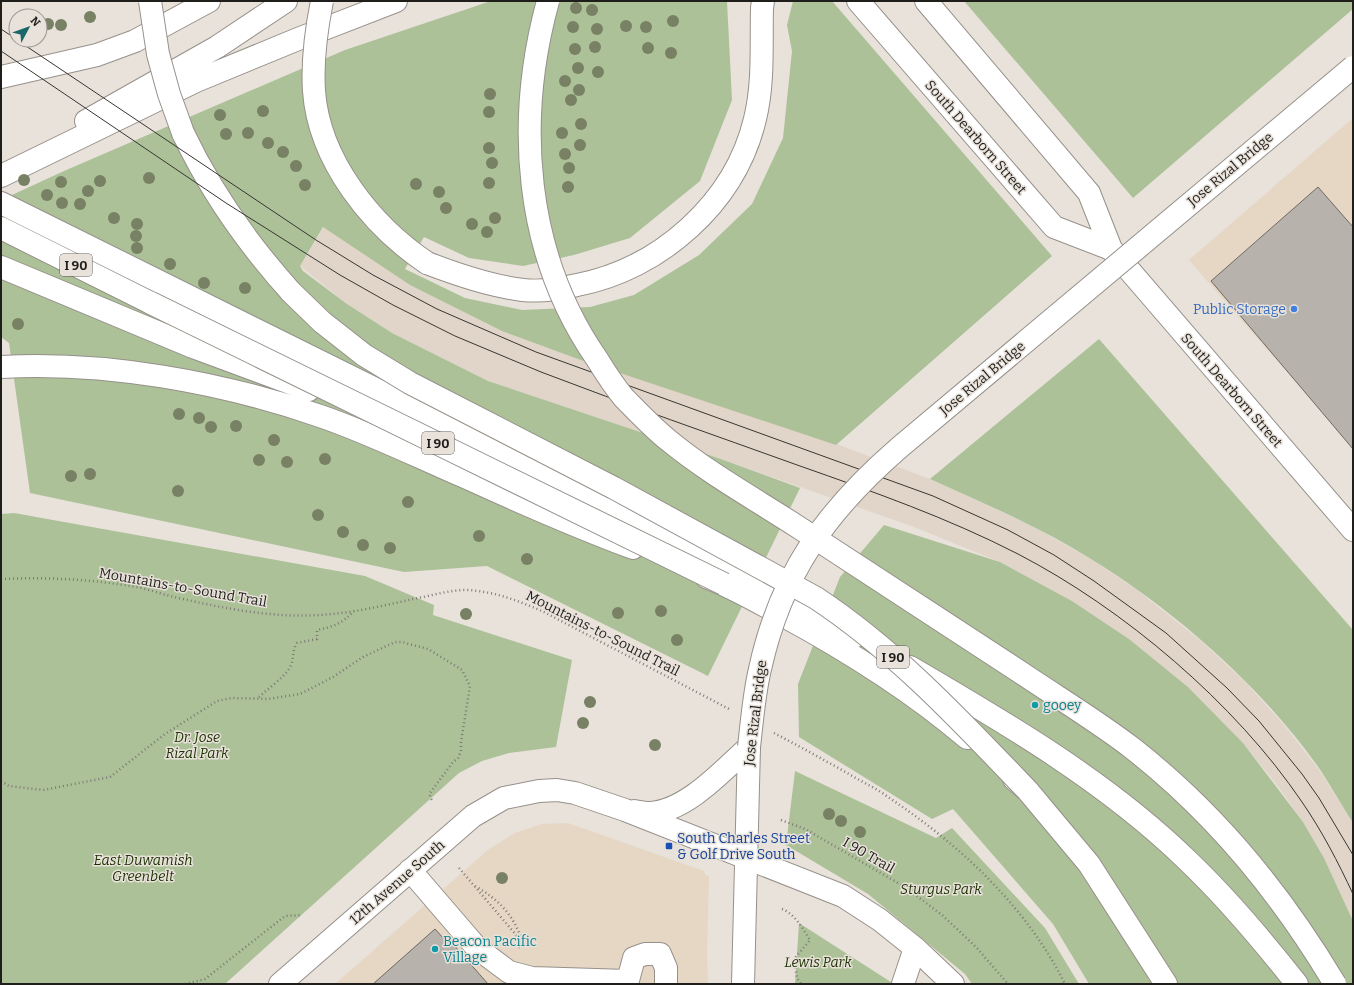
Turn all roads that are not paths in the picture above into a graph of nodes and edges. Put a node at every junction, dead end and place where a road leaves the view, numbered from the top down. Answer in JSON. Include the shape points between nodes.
{"nodes":[{"id":1,"x":150,"y":1,"type":"edge"},
{"id":2,"x":209,"y":1,"type":"edge"},
{"id":3,"x":286,"y":1,"type":"edge"},
{"id":4,"x":322,"y":1,"type":"edge"},
{"id":5,"x":396,"y":1,"type":"edge"},
{"id":6,"x":548,"y":1,"type":"edge"},
{"id":7,"x":754,"y":1,"type":"edge"},
{"id":8,"x":763,"y":1,"type":"edge"},
{"id":9,"x":858,"y":1,"type":"edge"},
{"id":10,"x":926,"y":1,"type":"edge"},
{"id":11,"x":761,"y":34,"type":"junction"},
{"id":12,"x":1353,"y":67,"type":"edge"},
{"id":13,"x":1,"y":77,"type":"edge"},
{"id":14,"x":1,"y":169,"type":"edge"},
{"id":15,"x":1,"y":176,"type":"edge"},
{"id":16,"x":1,"y":203,"type":"edge"},
{"id":17,"x":1,"y":228,"type":"edge"},
{"id":18,"x":1111,"y":249,"type":"junction"},
{"id":19,"x":1,"y":266,"type":"edge"},
{"id":20,"x":3,"y":367,"type":"edge"},
{"id":21,"x":428,"y":414,"type":"junction"},
{"id":22,"x":1353,"y":530,"type":"edge"},
{"id":23,"x":724,"y":584,"type":"junction"},
{"id":24,"x":749,"y":747,"type":"junction"},
{"id":25,"x":1028,"y":790,"type":"junction"},
{"id":26,"x":625,"y":810,"type":"junction"},
{"id":27,"x":747,"y":858,"type":"junction"},
{"id":28,"x":410,"y":870,"type":"junction"},
{"id":29,"x":915,"y":948,"type":"junction"},
{"id":30,"x":627,"y":982,"type":"edge"},
{"id":31,"x":280,"y":984,"type":"edge"},
{"id":32,"x":666,"y":984,"type":"edge"},
{"id":33,"x":743,"y":984,"type":"edge"},
{"id":34,"x":903,"y":984,"type":"edge"},
{"id":35,"x":953,"y":984,"type":"edge"},
{"id":36,"x":1166,"y":984,"type":"edge"},
{"id":37,"x":1297,"y":984,"type":"edge"},
{"id":38,"x":1335,"y":984,"type":"edge"}],
"edges":[{"from":1,"to":25,"type":"main road","bridge":true,"via":[[158,54],[169,94],[197,162],[249,243],[286,287],[322,322],[364,354],[410,383],[614,488],[828,606],[914,674]]},
{"from":2,"to":13,"type":"main road","via":[[135,41],[97,55]]},
{"from":3,"to":14,"type":"main road","via":[[217,46]]},
{"from":4,"to":11,"type":"main road","bridge":true,"via":[[314,42],[314,93],[323,133],[341,174],[362,205],[386,232],[427,263],[457,275],[524,290],[558,289],[592,282],[624,271],[669,245],[706,210],[727,183],[743,152],[754,120],[761,86]]},
{"from":5,"to":15,"type":"main road","via":[[196,81]]},
{"from":6,"to":38,"type":"main road","bridge":true,"via":[[539,35],[531,92],[529,149],[538,227],[554,279],[579,333],[622,395],[668,440],[719,476],[906,596],[1131,748],[1213,822],[1262,878],[1303,934]]},
{"from":7,"to":11,"type":"main road"},
{"from":8,"to":11,"type":"main road"},
{"from":9,"to":18,"type":"main road","name":"South Dearborn Street","via":[[1054,227]]},
{"from":10,"to":18,"type":"main road","name":"South Dearborn Street","via":[[1089,193]]},
{"from":12,"to":24,"type":"main road","name":"Jose Rizal Bridge","bridge":true,"via":[[906,442],[860,482],[843,501],[800,561],[772,625],[759,670]]},
{"from":16,"to":21,"type":"main road","number":"I 90"},
{"from":17,"to":23,"type":"main road","number":"I 90","bridge":true},
{"from":18,"to":22,"type":"main road","name":"South Dearborn Street"},
{"from":19,"to":21,"type":"main road","bridge":true,"via":[[192,347],[309,390]]},
{"from":20,"to":23,"type":"main road","bridge":true,"via":[[76,368],[149,375],[225,387],[320,416],[391,444],[563,521]]},
{"from":21,"to":37,"type":"main road","number":"I 90","bridge":true,"via":[[797,603],[936,682],[1038,744],[1095,783],[1187,859],[1229,902]]},
{"from":23,"to":25,"type":"main road","number":"I 90","bridge":true,"via":[[814,632],[885,677],[956,729]]},
{"from":24,"to":26,"type":"main road","via":[[696,794],[671,808],[650,813]]},
{"from":24,"to":27,"type":"main road","name":"Jose Rizal Bridge"},
{"from":25,"to":36,"type":"main road","number":"I 90","via":[[1089,864]]},
{"from":26,"to":27,"type":"main road"},
{"from":26,"to":28,"type":"main road","name":"12th Avenue South","via":[[575,793],[551,790],[521,793],[504,798],[474,816]]},
{"from":27,"to":29,"type":"main road","via":[[843,896],[880,920]]},
{"from":27,"to":33,"type":"main road"},
{"from":28,"to":30,"type":"main road","via":[[472,954],[509,972],[532,978]]},
{"from":28,"to":31,"type":"main road","name":"12th Avenue South"},
{"from":29,"to":34,"type":"main road"},
{"from":29,"to":35,"type":"main road"},
{"from":30,"to":32,"type":"main road","via":[[634,958],[645,954],[660,954],[666,968]]}]}
